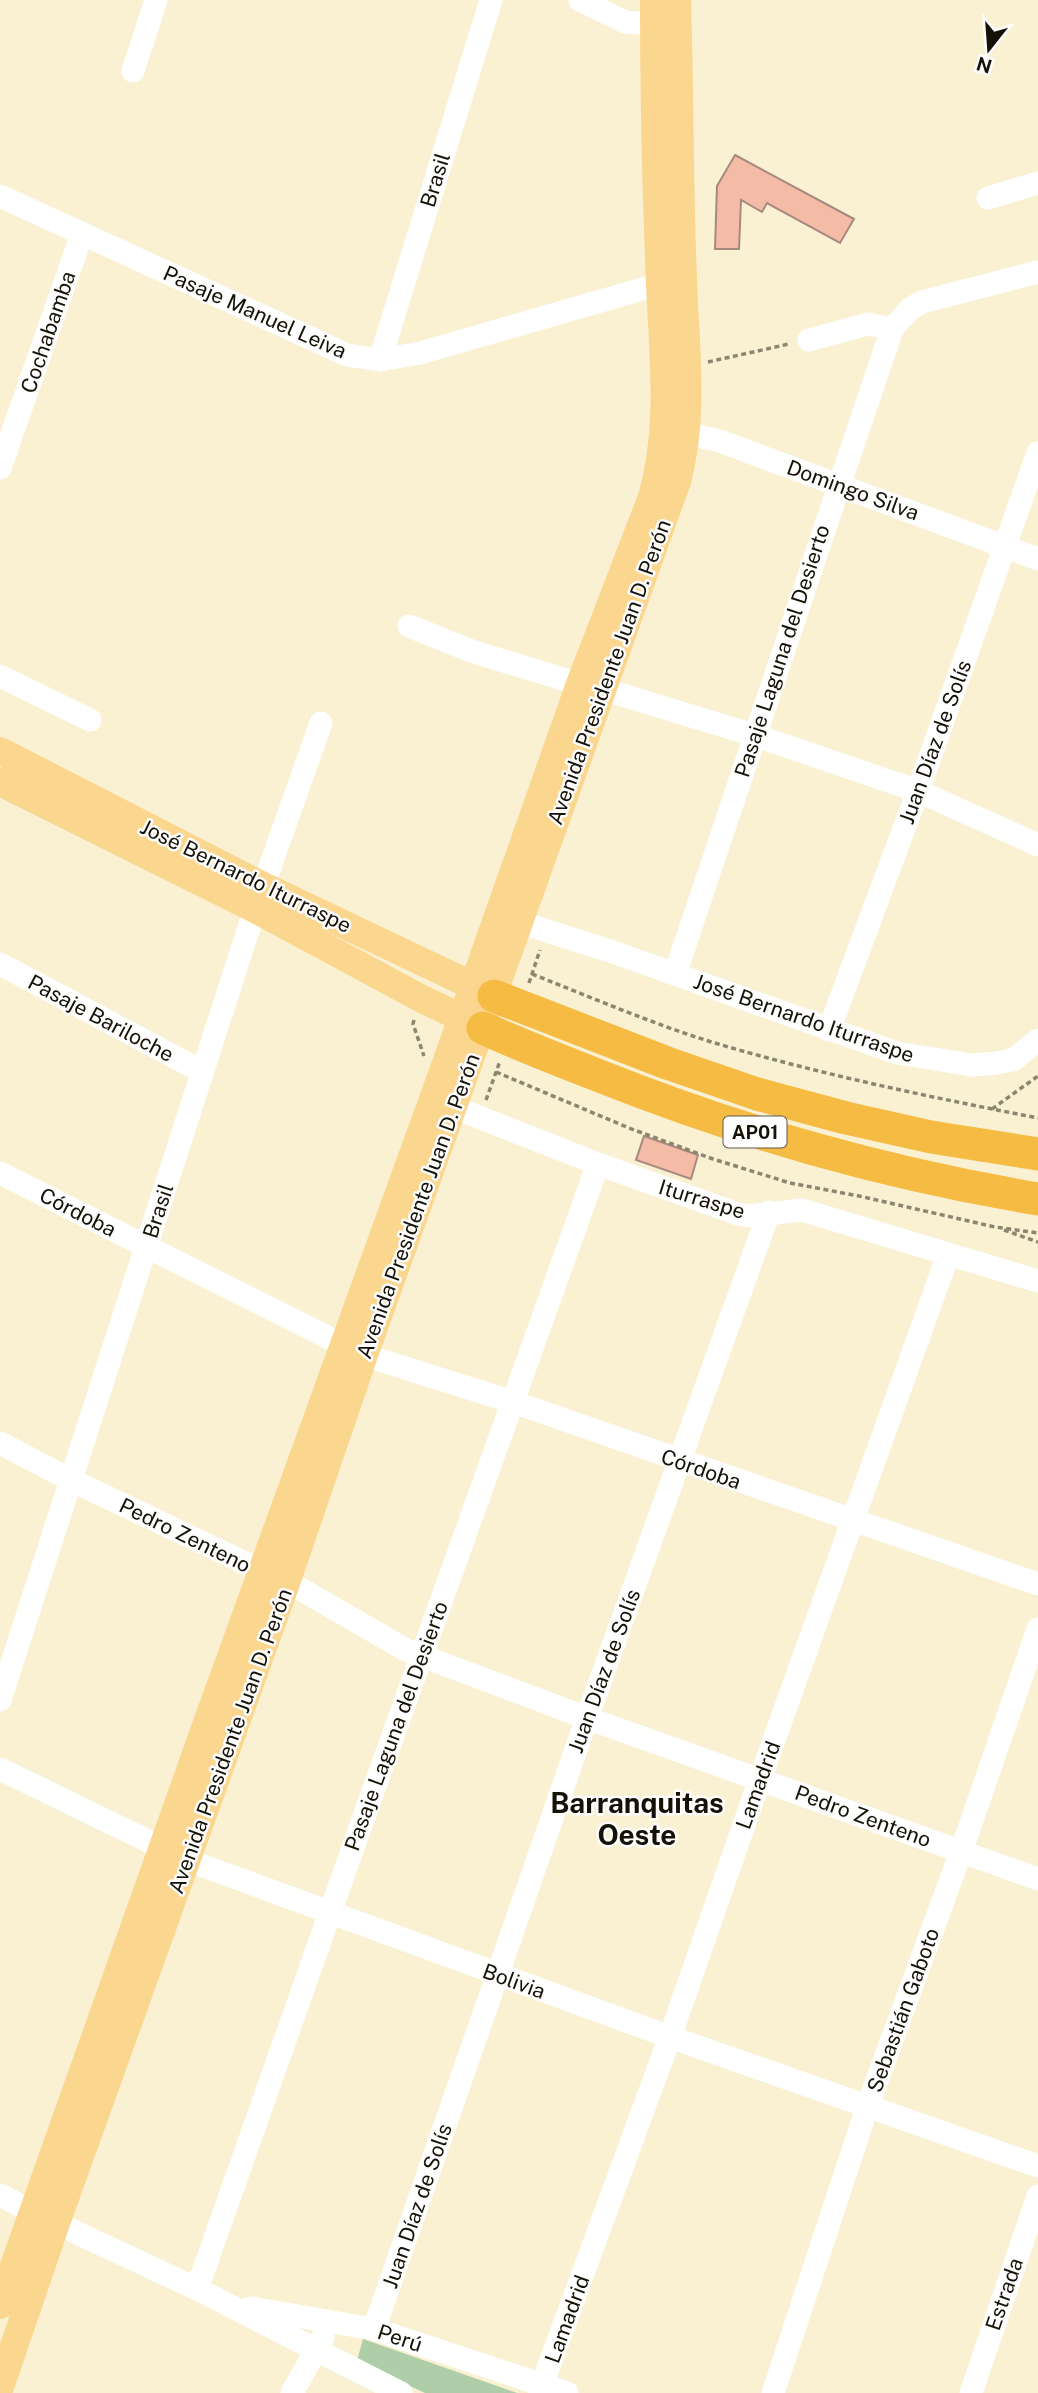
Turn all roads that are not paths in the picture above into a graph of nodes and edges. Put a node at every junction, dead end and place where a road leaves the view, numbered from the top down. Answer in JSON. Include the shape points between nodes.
{"nodes":[{"id":1,"x":156,"y":0,"type":"edge"},
{"id":2,"x":491,"y":0,"type":"edge"},
{"id":3,"x":580,"y":0,"type":"edge"},
{"id":4,"x":665,"y":12,"type":"edge"},
{"id":5,"x":132,"y":71,"type":"dead end"},
{"id":6,"x":1038,"y":183,"type":"edge"},
{"id":7,"x":0,"y":196,"type":"edge"},
{"id":8,"x":988,"y":198,"type":"dead end"},
{"id":9,"x":82,"y":234,"type":"junction"},
{"id":10,"x":1038,"y":272,"type":"edge"},
{"id":11,"x":671,"y":282,"type":"junction"},
{"id":12,"x":892,"y":329,"type":"junction"},
{"id":13,"x":808,"y":340,"type":"road end"},
{"id":14,"x":380,"y":360,"type":"junction"},
{"id":15,"x":676,"y":434,"type":"junction"},
{"id":16,"x":1038,"y":453,"type":"edge"},
{"id":17,"x":0,"y":468,"type":"edge"},
{"id":18,"x":838,"y":484,"type":"junction"},
{"id":19,"x":1004,"y":547,"type":"junction"},
{"id":20,"x":1038,"y":559,"type":"edge"},
{"id":21,"x":409,"y":626,"type":"dead end"},
{"id":22,"x":0,"y":676,"type":"edge"},
{"id":23,"x":592,"y":686,"type":"junction"},
{"id":24,"x":90,"y":720,"type":"dead end"},
{"id":25,"x":321,"y":723,"type":"dead end"},
{"id":26,"x":754,"y":735,"type":"junction"},
{"id":27,"x":0,"y":751,"type":"edge"},
{"id":28,"x":0,"y":782,"type":"edge"},
{"id":29,"x":918,"y":791,"type":"junction"},
{"id":30,"x":1038,"y":845,"type":"edge"},
{"id":31,"x":259,"y":898,"type":"junction"},
{"id":32,"x":519,"y":922,"type":"junction"},
{"id":33,"x":0,"y":964,"type":"edge"},
{"id":34,"x":675,"y":974,"type":"junction"},
{"id":35,"x":496,"y":997,"type":"junction"},
{"id":36,"x":484,"y":1029,"type":"junction"},
{"id":37,"x":829,"y":1030,"type":"junction"},
{"id":38,"x":1038,"y":1040,"type":"edge"},
{"id":39,"x":202,"y":1072,"type":"junction"},
{"id":40,"x":453,"y":1107,"type":"junction"},
{"id":41,"x":1038,"y":1154,"type":"edge"},
{"id":42,"x":598,"y":1164,"type":"junction"},
{"id":43,"x":0,"y":1173,"type":"edge"},
{"id":44,"x":1038,"y":1199,"type":"edge"},
{"id":45,"x":769,"y":1212,"type":"junction"},
{"id":46,"x":147,"y":1247,"type":"junction"},
{"id":47,"x":948,"y":1255,"type":"junction"},
{"id":48,"x":1038,"y":1281,"type":"edge"},
{"id":49,"x":354,"y":1350,"type":"junction"},
{"id":50,"x":513,"y":1402,"type":"junction"},
{"id":51,"x":0,"y":1443,"type":"edge"},
{"id":52,"x":680,"y":1462,"type":"junction"},
{"id":53,"x":71,"y":1480,"type":"junction"},
{"id":54,"x":854,"y":1522,"type":"junction"},
{"id":55,"x":274,"y":1577,"type":"junction"},
{"id":56,"x":1038,"y":1584,"type":"edge"},
{"id":57,"x":1038,"y":1629,"type":"edge"},
{"id":58,"x":423,"y":1656,"type":"junction"},
{"id":59,"x":0,"y":1700,"type":"edge"},
{"id":60,"x":587,"y":1718,"type":"junction"},
{"id":61,"x":0,"y":1769,"type":"edge"},
{"id":62,"x":760,"y":1779,"type":"junction"},
{"id":63,"x":162,"y":1849,"type":"junction"},
{"id":64,"x":961,"y":1852,"type":"junction"},
{"id":65,"x":187,"y":1860,"type":"junction"},
{"id":66,"x":1038,"y":1878,"type":"edge"},
{"id":67,"x":328,"y":1912,"type":"junction"},
{"id":68,"x":497,"y":1975,"type":"junction"},
{"id":69,"x":670,"y":2037,"type":"junction"},
{"id":70,"x":868,"y":2105,"type":"junction"},
{"id":71,"x":1038,"y":2166,"type":"edge"},
{"id":72,"x":0,"y":2195,"type":"edge"},
{"id":73,"x":1038,"y":2196,"type":"edge"},
{"id":74,"x":44,"y":2217,"type":"junction"},
{"id":75,"x":197,"y":2289,"type":"junction"},
{"id":76,"x":228,"y":2304,"type":"junction"},
{"id":77,"x":0,"y":2305,"type":"edge"},
{"id":78,"x":332,"y":2322,"type":"junction"},
{"id":79,"x":374,"y":2329,"type":"junction"},
{"id":80,"x":316,"y":2349,"type":"junction"},
{"id":81,"x":0,"y":2386,"type":"edge"},
{"id":82,"x":541,"y":2389,"type":"edge"},
{"id":83,"x":292,"y":2393,"type":"edge"},
{"id":84,"x":401,"y":2393,"type":"edge"},
{"id":85,"x":567,"y":2393,"type":"edge"},
{"id":86,"x":773,"y":2393,"type":"edge"},
{"id":87,"x":971,"y":2393,"type":"edge"}],
"edges":[{"from":1,"to":5,"type":"street"},
{"from":2,"to":14,"type":"street","name":"Brasil"},
{"from":3,"to":4,"type":"street","via":[[625,22]]},
{"from":4,"to":11,"type":"main road","name":"Avenida Presidente Juan D. Perón"},
{"from":6,"to":8,"type":"street"},
{"from":7,"to":9,"type":"street","name":"Pasaje Manuel Leiva"},
{"from":9,"to":14,"type":"street","name":"Pasaje Manuel Leiva","via":[[347,355]]},
{"from":9,"to":17,"type":"street","name":"Cochabamba"},
{"from":10,"to":12,"type":"street","via":[[922,302]]},
{"from":11,"to":14,"type":"street","name":"Pasaje Manuel Leiva","via":[[420,353]]},
{"from":11,"to":15,"type":"main road","name":"Avenida Presidente Juan D. Perón","via":[[665,359]]},
{"from":11,"to":15,"type":"main road","name":"Avenida Presidente Juan D. Perón","via":[[687,367]]},
{"from":12,"to":13,"type":"street","via":[[868,324]]},
{"from":12,"to":18,"type":"street","name":"Pasaje Laguna del Desierto"},
{"from":15,"to":18,"type":"street","name":"Domingo Silva","via":[[717,440]]},
{"from":15,"to":23,"type":"main road","name":"Avenida Presidente Juan D. Perón","via":[[674,491]]},
{"from":16,"to":19,"type":"street","name":"Juan Díaz de Solís"},
{"from":18,"to":19,"type":"street","name":"Domingo Silva"},
{"from":18,"to":26,"type":"street","name":"Pasaje Laguna del Desierto"},
{"from":19,"to":20,"type":"street","name":"Domingo Silva"},
{"from":19,"to":29,"type":"street","name":"Juan Díaz de Solís"},
{"from":21,"to":23,"type":"street","via":[[474,652]]},
{"from":22,"to":24,"type":"street"},
{"from":23,"to":26,"type":"street"},
{"from":23,"to":32,"type":"main road","name":"Avenida Presidente Juan D. Perón"},
{"from":23,"to":35,"type":"main road","name":"Avenida Presidente Juan D. Perón"},
{"from":25,"to":31,"type":"street","name":"Brasil"},
{"from":26,"to":29,"type":"street"},
{"from":26,"to":34,"type":"street","name":"Pasaje Laguna del Desierto"},
{"from":27,"to":31,"type":"main road","name":"José Bernardo Iturraspe"},
{"from":28,"to":31,"type":"main road","name":"José Bernardo Iturraspe"},
{"from":29,"to":30,"type":"street"},
{"from":29,"to":37,"type":"street","name":"Juan Díaz de Solís"},
{"from":31,"to":35,"type":"main road","name":"José Bernardo Iturraspe"},
{"from":31,"to":36,"type":"main road","name":"José Bernardo Iturraspe","via":[[422,999]]},
{"from":31,"to":39,"type":"street","name":"Brasil"},
{"from":32,"to":34,"type":"street","name":"José Bernardo Iturraspe"},
{"from":32,"to":35,"type":"main road","name":"Avenida Presidente Juan D. Perón"},
{"from":33,"to":39,"type":"street","name":"Pasaje Bariloche"},
{"from":34,"to":37,"type":"street","name":"José Bernardo Iturraspe"},
{"from":35,"to":36,"type":"main road","name":"Avenida Presidente Juan D. Perón"},
{"from":35,"to":41,"type":"highway","number":"AP01","via":[[757,1094],[931,1137]]},
{"from":36,"to":40,"type":"main road","name":"Avenida Presidente Juan D. Perón"},
{"from":36,"to":44,"type":"highway","number":"AP01","via":[[743,1129],[925,1179]]},
{"from":36,"to":49,"type":"main road","name":"Avenida Presidente Juan D. Perón","via":[[446,1066]]},
{"from":37,"to":38,"type":"street","name":"José Bernardo Iturraspe","via":[[897,1053],[972,1065],[1013,1059]]},
{"from":39,"to":46,"type":"street","name":"Brasil"},
{"from":40,"to":42,"type":"street","name":"Iturraspe"},
{"from":40,"to":49,"type":"main road","name":"Avenida Presidente Juan D. Perón"},
{"from":42,"to":45,"type":"street","name":"Iturraspe","via":[[738,1214]]},
{"from":42,"to":50,"type":"street","name":"Pasaje Laguna del Desierto"},
{"from":43,"to":46,"type":"street","name":"Córdoba"},
{"from":45,"to":47,"type":"street","name":"Iturraspe","via":[[817,1213]]},
{"from":45,"to":52,"type":"street","name":"Juan Díaz de Solís"},
{"from":46,"to":49,"type":"street","name":"Córdoba"},
{"from":46,"to":53,"type":"street","name":"Brasil"},
{"from":47,"to":48,"type":"street","name":"Iturraspe"},
{"from":47,"to":54,"type":"street","name":"Lamadrid"},
{"from":49,"to":50,"type":"street","name":"Córdoba"},
{"from":49,"to":55,"type":"main road","name":"Avenida Presidente Juan D. Perón"},
{"from":50,"to":52,"type":"street","name":"Córdoba"},
{"from":50,"to":58,"type":"street","name":"Pasaje Laguna del Desierto"},
{"from":51,"to":53,"type":"street","name":"Pedro Zenteno"},
{"from":52,"to":54,"type":"street","name":"Córdoba"},
{"from":52,"to":60,"type":"street","name":"Juan Díaz de Solís"},
{"from":53,"to":55,"type":"street","name":"Pedro Zenteno"},
{"from":53,"to":59,"type":"street","name":"Brasil"},
{"from":54,"to":56,"type":"street","name":"Córdoba"},
{"from":54,"to":62,"type":"street","name":"Lamadrid"},
{"from":55,"to":58,"type":"street","name":"Pedro Zenteno"},
{"from":55,"to":63,"type":"main road","name":"Avenida Presidente Juan D. Perón"},
{"from":55,"to":65,"type":"main road","name":"Avenida Presidente Juan D. Perón"},
{"from":57,"to":64,"type":"street","name":"Sebastián Gaboto"},
{"from":58,"to":60,"type":"street","name":"Pedro Zenteno"},
{"from":58,"to":67,"type":"street","name":"Pasaje Laguna del Desierto"},
{"from":60,"to":62,"type":"street","name":"Pedro Zenteno"},
{"from":60,"to":68,"type":"street","name":"Juan Díaz de Solís"},
{"from":61,"to":63,"type":"street","name":"Bolivia"},
{"from":62,"to":64,"type":"street","name":"Pedro Zenteno"},
{"from":62,"to":69,"type":"street","name":"Lamadrid"},
{"from":63,"to":65,"type":"street","name":"Bolivia"},
{"from":63,"to":74,"type":"main road","name":"Avenida Presidente Juan D. Perón"},
{"from":64,"to":66,"type":"street","name":"Pedro Zenteno"},
{"from":64,"to":70,"type":"street","name":"Sebastián Gaboto"},
{"from":65,"to":67,"type":"street","name":"Bolivia"},
{"from":65,"to":74,"type":"main road","name":"Avenida Presidente Juan D. Perón"},
{"from":67,"to":68,"type":"street","name":"Bolivia"},
{"from":67,"to":75,"type":"street","name":"Pasaje Laguna del Desierto"},
{"from":68,"to":69,"type":"street","name":"Bolivia"},
{"from":68,"to":79,"type":"street","name":"Juan Díaz de Solís"},
{"from":69,"to":70,"type":"street","name":"Bolivia"},
{"from":69,"to":82,"type":"street","name":"Lamadrid"},
{"from":70,"to":71,"type":"street","name":"Bolivia"},
{"from":70,"to":86,"type":"street","name":"Sebastián Gaboto"},
{"from":72,"to":74,"type":"street","name":"Perú"},
{"from":73,"to":87,"type":"street","name":"Estrada"},
{"from":74,"to":75,"type":"street","name":"Perú"},
{"from":74,"to":77,"type":"main road","name":"Avenida Presidente Juan D. Perón"},
{"from":74,"to":81,"type":"main road","name":"Avenida Presidente Juan D. Perón"},
{"from":75,"to":76,"type":"street","name":"Perú"},
{"from":76,"to":78,"type":"street","name":"Perú"},
{"from":76,"to":80,"type":"street","name":"Perú"},
{"from":78,"to":79,"type":"street","name":"Perú"},
{"from":78,"to":80,"type":"street"},
{"from":79,"to":82,"type":"street","name":"Perú"},
{"from":80,"to":83,"type":"street"},
{"from":80,"to":84,"type":"street","name":"Perú"},
{"from":82,"to":85,"type":"street","name":"Perú"}]}
